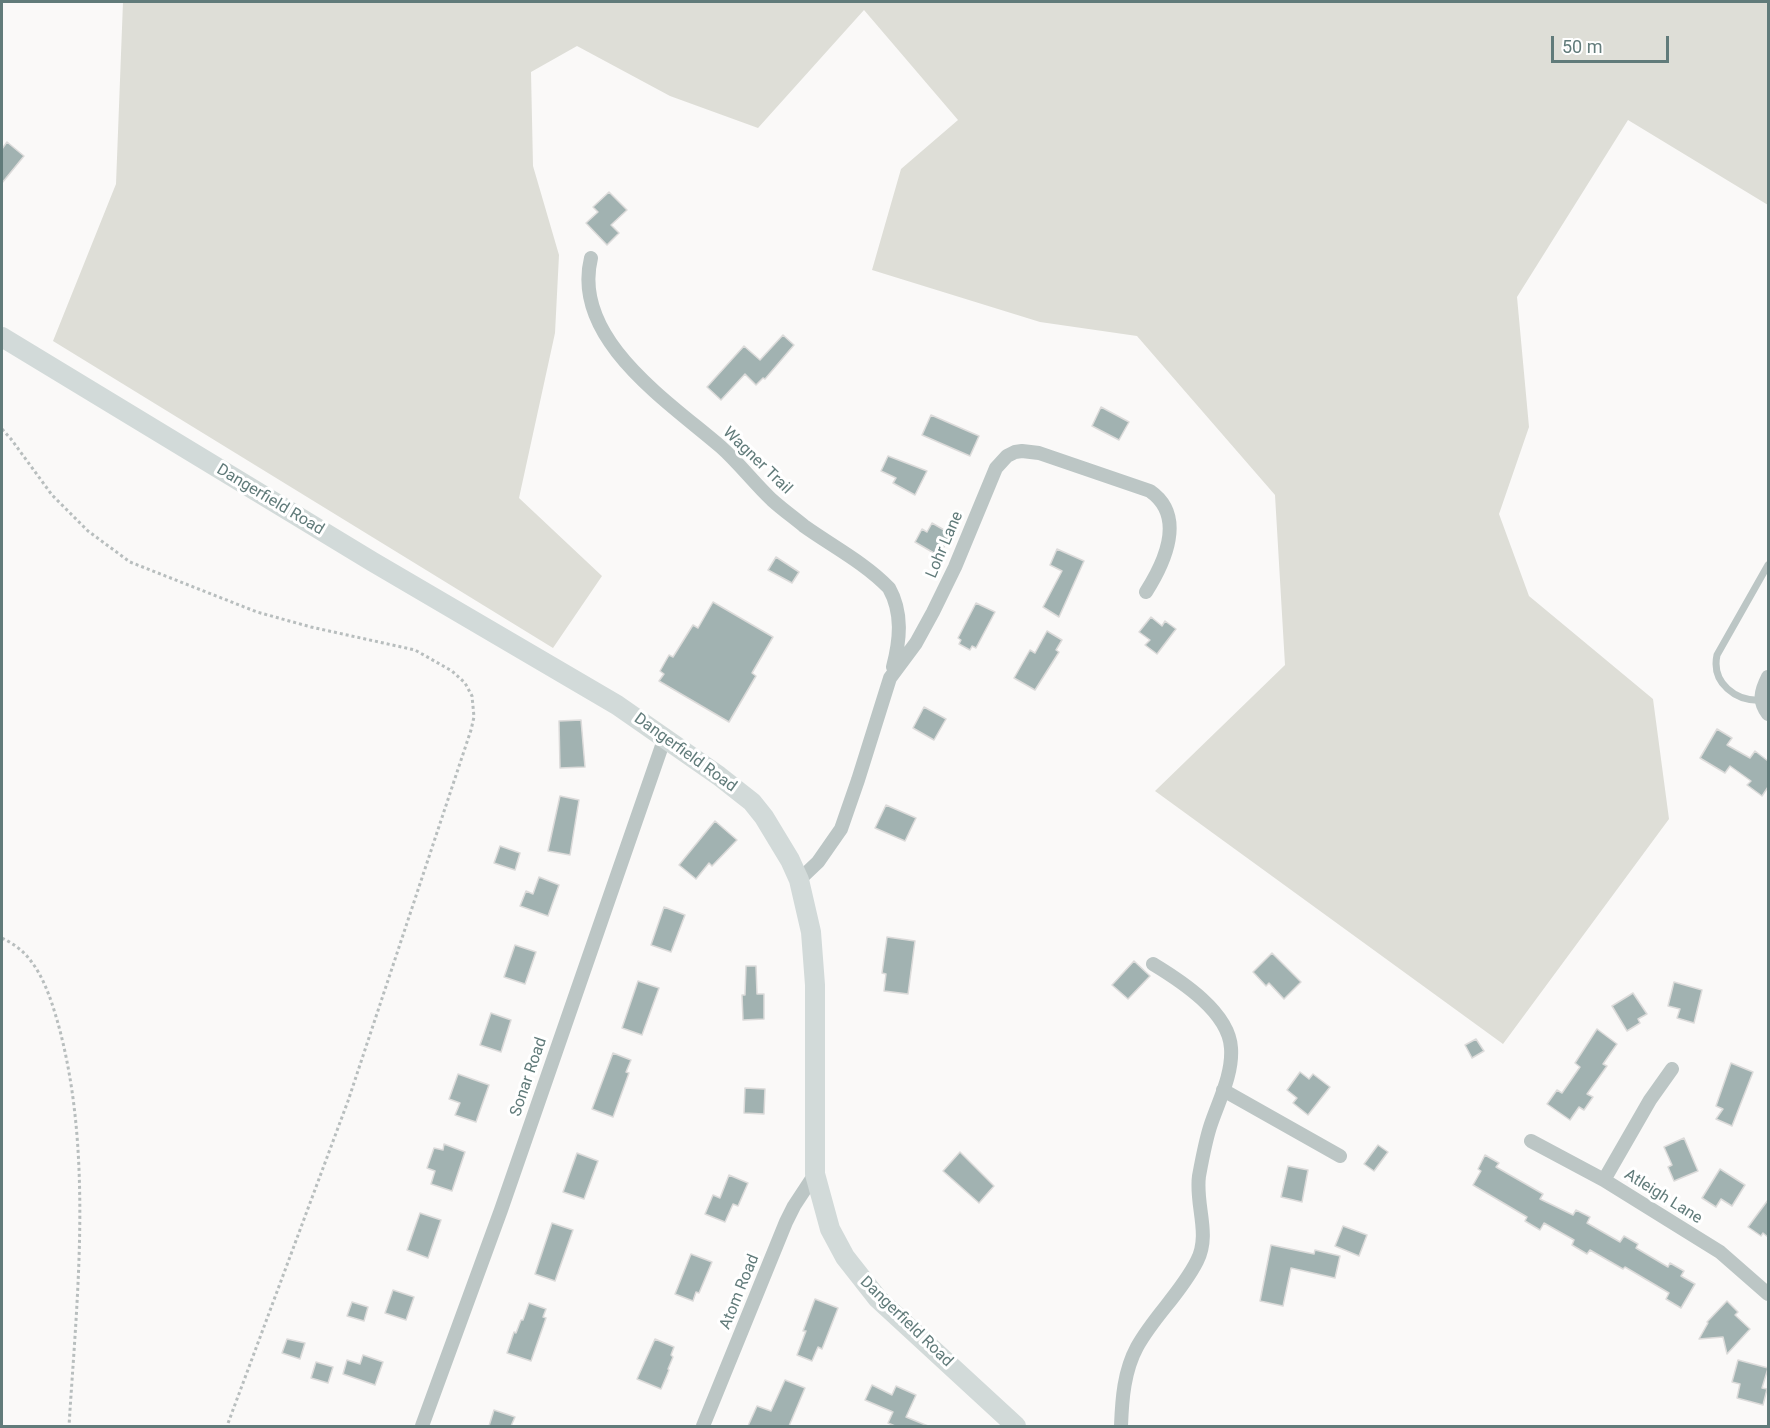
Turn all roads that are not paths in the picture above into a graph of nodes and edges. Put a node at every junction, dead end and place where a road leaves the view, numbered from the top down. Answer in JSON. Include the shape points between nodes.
{"nodes":[{"id":1,"x":591,"y":258,"type":"dead end"},
{"id":2,"x":2,"y":338,"type":"edge"},
{"id":3,"x":1768,"y":565,"type":"edge"},
{"id":4,"x":1146,"y":592,"type":"dead end"},
{"id":5,"x":1768,"y":677,"type":"edge"},
{"id":6,"x":890,"y":678,"type":"junction"},
{"id":7,"x":1762,"y":700,"type":"junction"},
{"id":8,"x":1768,"y":714,"type":"edge"},
{"id":9,"x":665,"y":737,"type":"junction"},
{"id":10,"x":799,"y":880,"type":"junction"},
{"id":11,"x":1153,"y":964,"type":"dead end"},
{"id":12,"x":1672,"y":1069,"type":"dead end"},
{"id":13,"x":1223,"y":1090,"type":"junction"},
{"id":14,"x":1532,"y":1141,"type":"dead end"},
{"id":15,"x":1340,"y":1156,"type":"dead end"},
{"id":16,"x":815,"y":1174,"type":"junction"},
{"id":17,"x":1604,"y":1180,"type":"junction"},
{"id":18,"x":1768,"y":1294,"type":"edge"},
{"id":19,"x":422,"y":1426,"type":"edge"},
{"id":20,"x":704,"y":1426,"type":"edge"},
{"id":21,"x":1016,"y":1426,"type":"edge"},
{"id":22,"x":1121,"y":1426,"type":"edge"}],
"edges":[{"from":1,"to":6,"type":"street","name":"Wagner Trail","via":[[589,300],[616,349],[636,374],[723,449],[772,500],[889,588],[899,621]]},
{"from":2,"to":9,"type":"street","name":"Dangerfield Road"},
{"from":3,"to":7,"type":"lane","via":[[1717,655],[1715,666],[1723,686],[1749,701]]},
{"from":4,"to":6,"type":"street","name":"Lohr Lane","via":[[1168,548],[1168,519],[1160,498],[1050,456],[1015,452],[996,468],[933,612]]},
{"from":5,"to":7,"type":"street"},
{"from":6,"to":10,"type":"street","name":"Lohr Lane","via":[[841,829],[823,856]]},
{"from":7,"to":8,"type":"street"},
{"from":9,"to":10,"type":"street","name":"Dangerfield Road","via":[[752,802],[780,840]]},
{"from":9,"to":19,"type":"street","name":"Sonar Road"},
{"from":10,"to":16,"type":"street","name":"Dangerfield Road","via":[[811,932],[815,985]]},
{"from":11,"to":13,"type":"street","via":[[1204,1001],[1226,1030],[1231,1050]]},
{"from":12,"to":17,"type":"street"},
{"from":13,"to":15,"type":"street"},
{"from":13,"to":22,"type":"street","via":[[1199,1178],[1202,1249],[1190,1273],[1137,1348],[1123,1390]]},
{"from":14,"to":17,"type":"street","name":"Atleigh Lane"},
{"from":16,"to":20,"type":"street","name":"Atom Road","via":[[786,1222]]},
{"from":16,"to":21,"type":"street","name":"Dangerfield Road","via":[[831,1229],[860,1277],[878,1299]]},
{"from":17,"to":18,"type":"street","name":"Atleigh Lane","via":[[1720,1252]]}]}
